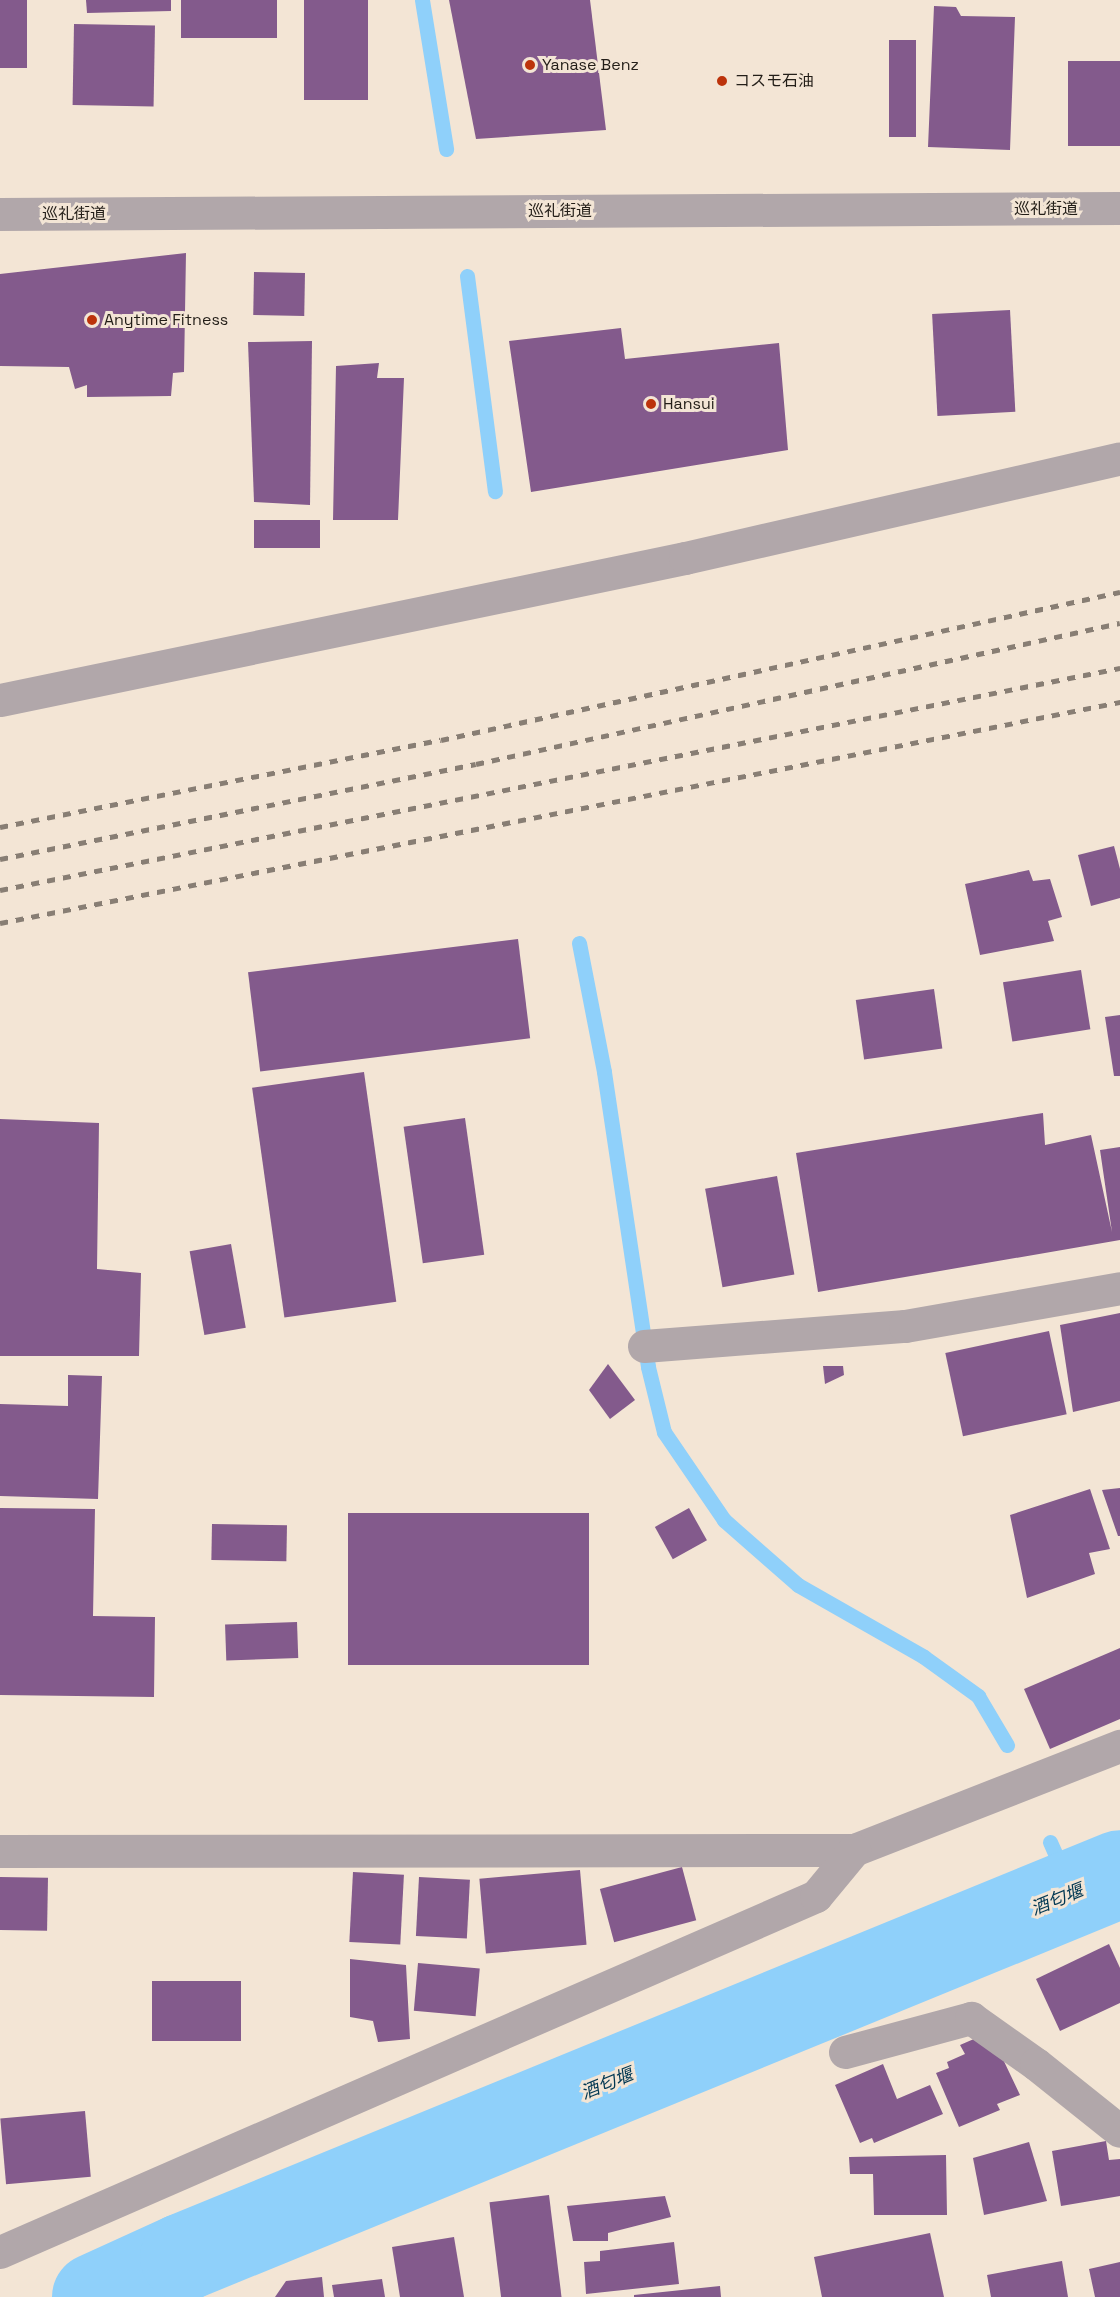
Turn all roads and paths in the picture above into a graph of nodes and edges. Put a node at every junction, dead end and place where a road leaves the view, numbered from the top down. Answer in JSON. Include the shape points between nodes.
{"nodes":[{"id":1,"x":1120,"y":208,"type":"edge"},
{"id":2,"x":0,"y":214,"type":"edge"},
{"id":3,"x":1120,"y":458,"type":"edge"},
{"id":4,"x":0,"y":700,"type":"edge"},
{"id":5,"x":1120,"y":1288,"type":"edge"},
{"id":6,"x":644,"y":1346,"type":"dead end"},
{"id":7,"x":1120,"y":1746,"type":"edge"},
{"id":8,"x":854,"y":1850,"type":"junction"},
{"id":9,"x":0,"y":1851,"type":"edge"},
{"id":10,"x":845,"y":2052,"type":"dead end"},
{"id":11,"x":1120,"y":2131,"type":"edge"},
{"id":12,"x":0,"y":2252,"type":"edge"}],
"edges":[{"from":1,"to":2,"type":"street","name":"巡礼街道"},
{"from":3,"to":4,"type":"street","via":[[685,558]]},
{"from":5,"to":6,"type":"street","via":[[905,1326]]},
{"from":7,"to":8,"type":"street"},
{"from":8,"to":9,"type":"street"},
{"from":8,"to":12,"type":"street","via":[[816,1896]]},
{"from":10,"to":11,"type":"street","via":[[971,2018]]}]}
